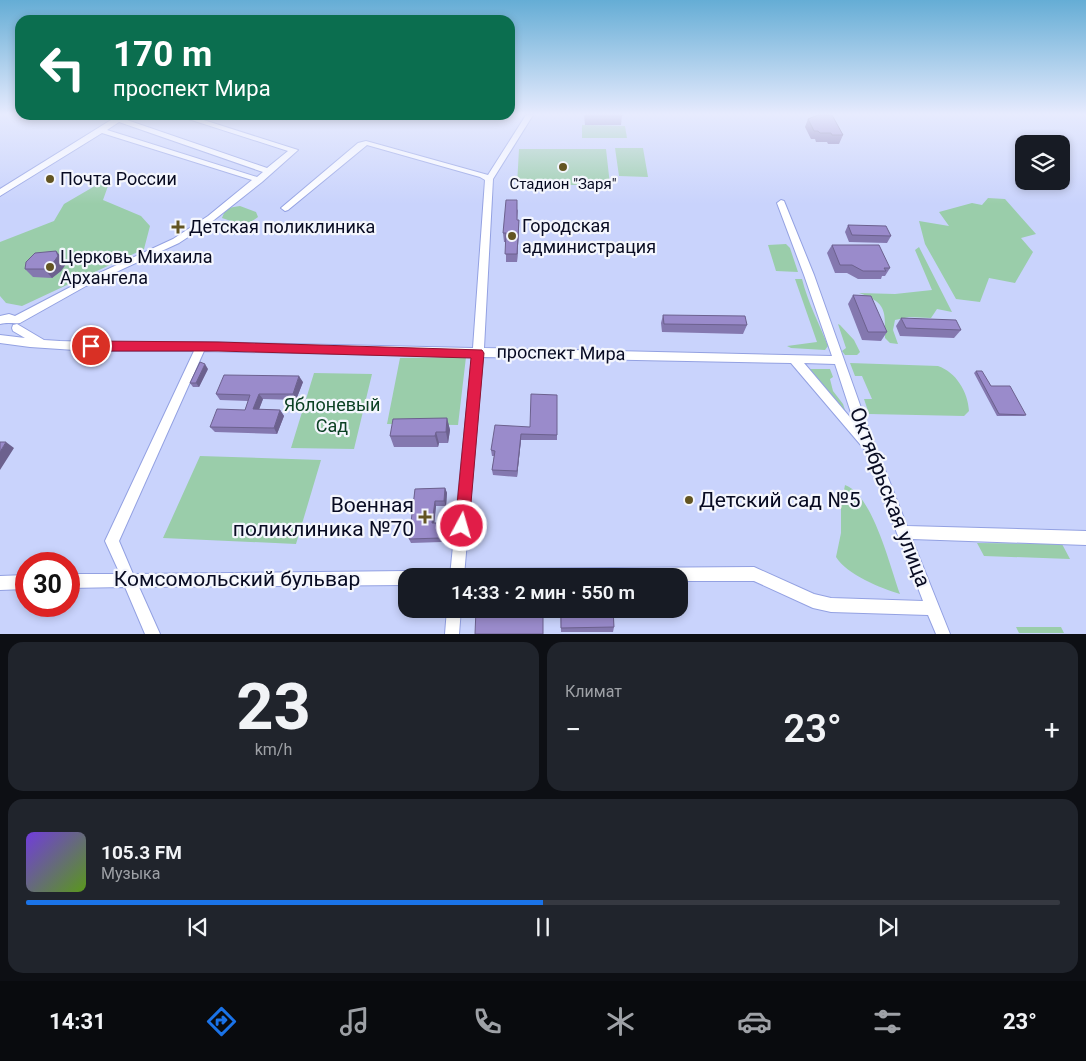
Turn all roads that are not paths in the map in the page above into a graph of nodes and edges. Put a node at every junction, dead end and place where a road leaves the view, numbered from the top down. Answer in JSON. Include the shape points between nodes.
{"nodes":[{"id":1,"x":78,"y":145,"type":"edge"},
{"id":2,"x":148,"y":145,"type":"edge"},
{"id":3,"x":193,"y":145,"type":"joint"},
{"id":4,"x":276,"y":145,"type":"edge"},
{"id":5,"x":360,"y":145,"type":"edge"},
{"id":6,"x":372,"y":145,"type":"edge"},
{"id":7,"x":511,"y":145,"type":"edge"},
{"id":8,"x":179,"y":154,"type":"junction"},
{"id":9,"x":269,"y":171,"type":"junction"},
{"id":10,"x":489,"y":179,"type":"junction"},
{"id":11,"x":259,"y":180,"type":"junction"},
{"id":12,"x":0,"y":193,"type":"edge"},
{"id":13,"x":781,"y":203,"type":"dead end"},
{"id":14,"x":285,"y":208,"type":"dead end"},
{"id":15,"x":8,"y":319,"type":"edge"},
{"id":16,"x":0,"y":339,"type":"edge"},
{"id":17,"x":45,"y":345,"type":"junction"},
{"id":18,"x":199,"y":351,"type":"junction"},
{"id":19,"x":478,"y":353,"type":"junction"},
{"id":20,"x":793,"y":358,"type":"junction"},
{"id":21,"x":838,"y":360,"type":"junction"},
{"id":22,"x":843,"y":419,"type":"junction"},
{"id":23,"x":859,"y":419,"type":"junction"},
{"id":24,"x":873,"y":452,"type":"junction"},
{"id":25,"x":904,"y":532,"type":"junction"},
{"id":26,"x":1086,"y":538,"type":"edge"},
{"id":27,"x":458,"y":568,"type":"edge"},
{"id":28,"x":688,"y":574,"type":"edge"},
{"id":29,"x":398,"y":578,"type":"edge"},
{"id":30,"x":129,"y":580,"type":"junction"},
{"id":31,"x":80,"y":581,"type":"edge"},
{"id":32,"x":0,"y":582,"type":"edge"},
{"id":33,"x":15,"y":582,"type":"edge"},
{"id":34,"x":933,"y":608,"type":"junction"},
{"id":35,"x":453,"y":618,"type":"edge"},
{"id":36,"x":153,"y":634,"type":"edge"},
{"id":37,"x":452,"y":634,"type":"edge"},
{"id":38,"x":943,"y":634,"type":"edge"}],
"edges":[{"from":1,"to":12,"type":"street"},
{"from":2,"to":8,"type":"street"},
{"from":3,"to":8,"type":"street"},
{"from":3,"to":9,"type":"street"},
{"from":4,"to":9,"type":"street","via":[[294,150]]},
{"from":5,"to":14,"type":"street"},
{"from":6,"to":10,"type":"street"},
{"from":7,"to":10,"type":"street"},
{"from":8,"to":11,"type":"street"},
{"from":9,"to":11,"type":"street"},
{"from":10,"to":19,"type":"street"},
{"from":11,"to":15,"type":"street","via":[[176,241]]},
{"from":13,"to":21,"type":"street","name":"Октябрьская улица"},
{"from":15,"to":16,"type":"street"},
{"from":15,"to":17,"type":"street"},
{"from":16,"to":17,"type":"street","name":"проспект Мира"},
{"from":17,"to":18,"type":"street","name":"проспект Мира"},
{"from":18,"to":19,"type":"street","name":"проспект Мира"},
{"from":18,"to":30,"type":"street","via":[[112,541]]},
{"from":19,"to":20,"type":"street","name":"проспект Мира"},
{"from":19,"to":27,"type":"street"},
{"from":20,"to":21,"type":"street","name":"проспект Мира"},
{"from":20,"to":22,"type":"street"},
{"from":21,"to":23,"type":"street","name":"Октябрьская улица"},
{"from":22,"to":23,"type":"street"},
{"from":22,"to":24,"type":"street"},
{"from":23,"to":24,"type":"street","name":"Октябрьская улица"},
{"from":24,"to":25,"type":"street","name":"Октябрьская улица"},
{"from":25,"to":26,"type":"street"},
{"from":25,"to":34,"type":"street","name":"Октябрьская улица"},
{"from":28,"to":34,"type":"street","via":[[754,574],[813,601],[830,605]]},
{"from":29,"to":30,"type":"street","name":"Комсомольский бульвар"},
{"from":30,"to":31,"type":"street","name":"Комсомольский бульвар"},
{"from":30,"to":36,"type":"street"},
{"from":32,"to":33,"type":"street"},
{"from":34,"to":38,"type":"street","name":"Октябрьская улица"},
{"from":35,"to":37,"type":"street"}]}
